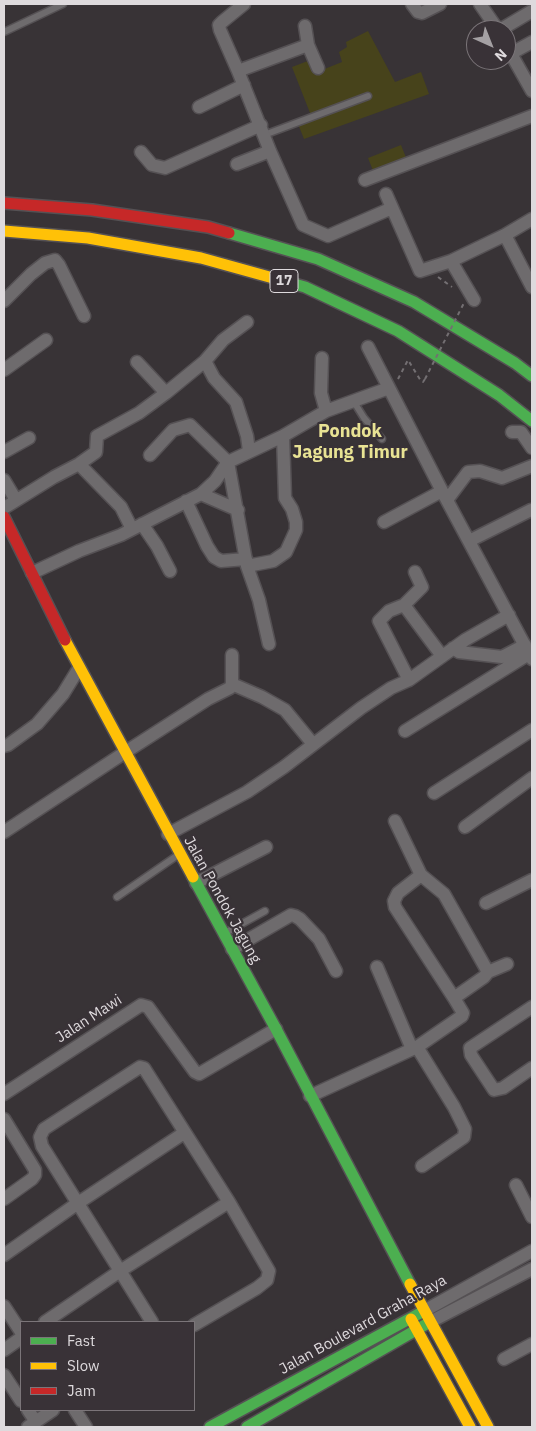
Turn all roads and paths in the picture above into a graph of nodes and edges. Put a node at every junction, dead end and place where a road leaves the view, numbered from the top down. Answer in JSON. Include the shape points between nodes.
{"nodes":[{"id":1,"x":63,"y":4,"type":"edge"},
{"id":2,"x":244,"y":4,"type":"edge"},
{"id":3,"x":412,"y":4,"type":"edge"},
{"id":4,"x":440,"y":4,"type":"edge"},
{"id":5,"x":480,"y":4,"type":"edge"},
{"id":6,"x":532,"y":11,"type":"edge"},
{"id":7,"x":492,"y":20,"type":"edge"},
{"id":8,"x":516,"y":20,"type":"edge"},
{"id":9,"x":304,"y":26,"type":"dead end"},
{"id":10,"x":4,"y":32,"type":"edge"},
{"id":11,"x":532,"y":42,"type":"edge"},
{"id":12,"x":308,"y":46,"type":"junction"},
{"id":13,"x":516,"y":47,"type":"edge"},
{"id":14,"x":516,"y":64,"type":"edge"},
{"id":15,"x":318,"y":68,"type":"dead end"},
{"id":16,"x":238,"y":71,"type":"junction"},
{"id":17,"x":244,"y":85,"type":"junction"},
{"id":18,"x":532,"y":91,"type":"edge"},
{"id":19,"x":368,"y":96,"type":"dead end"},
{"id":20,"x":199,"y":107,"type":"dead end"},
{"id":21,"x":532,"y":116,"type":"edge"},
{"id":22,"x":262,"y":130,"type":"junction"},
{"id":23,"x":270,"y":151,"type":"junction"},
{"id":24,"x":141,"y":152,"type":"dead end"},
{"id":25,"x":238,"y":164,"type":"dead end"},
{"id":26,"x":365,"y":180,"type":"dead end"},
{"id":27,"x":386,"y":194,"type":"dead end"},
{"id":28,"x":4,"y":203,"type":"edge"},
{"id":29,"x":392,"y":208,"type":"junction"},
{"id":30,"x":532,"y":219,"type":"edge"},
{"id":31,"x":4,"y":231,"type":"edge"},
{"id":32,"x":505,"y":235,"type":"junction"},
{"id":33,"x":451,"y":260,"type":"junction"},
{"id":34,"x":434,"y":274,"type":"dead end"},
{"id":35,"x":532,"y":287,"type":"edge"},
{"id":36,"x":454,"y":289,"type":"dead end"},
{"id":37,"x":468,"y":299,"type":"joint"},
{"id":38,"x":4,"y":300,"type":"edge"},
{"id":39,"x":84,"y":316,"type":"dead end"},
{"id":40,"x":247,"y":322,"type":"dead end"},
{"id":41,"x":46,"y":340,"type":"dead end"},
{"id":42,"x":368,"y":347,"type":"dead end"},
{"id":43,"x":322,"y":358,"type":"dead end"},
{"id":44,"x":205,"y":361,"type":"junction"},
{"id":45,"x":137,"y":362,"type":"dead end"},
{"id":46,"x":4,"y":370,"type":"edge"},
{"id":47,"x":532,"y":376,"type":"edge"},
{"id":48,"x":400,"y":377,"type":"dead end"},
{"id":49,"x":389,"y":388,"type":"junction"},
{"id":50,"x":166,"y":393,"type":"junction"},
{"id":51,"x":354,"y":402,"type":"junction"},
{"id":52,"x":326,"y":410,"type":"junction"},
{"id":53,"x":532,"y":420,"type":"edge"},
{"id":54,"x":512,"y":432,"type":"dead end"},
{"id":55,"x":283,"y":436,"type":"junction"},
{"id":56,"x":29,"y":438,"type":"dead end"},
{"id":57,"x":382,"y":439,"type":"dead end"},
{"id":58,"x":532,"y":448,"type":"edge"},
{"id":59,"x":249,"y":451,"type":"junction"},
{"id":60,"x":4,"y":452,"type":"edge"},
{"id":61,"x":150,"y":455,"type":"dead end"},
{"id":62,"x":228,"y":462,"type":"junction"},
{"id":63,"x":79,"y":464,"type":"junction"},
{"id":64,"x":532,"y":466,"type":"edge"},
{"id":65,"x":4,"y":480,"type":"edge"},
{"id":66,"x":201,"y":494,"type":"junction"},
{"id":67,"x":444,"y":495,"type":"junction"},
{"id":68,"x":16,"y":500,"type":"junction"},
{"id":69,"x":186,"y":501,"type":"junction"},
{"id":70,"x":4,"y":508,"type":"edge"},
{"id":71,"x":238,"y":510,"type":"junction"},
{"id":72,"x":531,"y":510,"type":"dead end"},
{"id":73,"x":4,"y":517,"type":"edge"},
{"id":74,"x":384,"y":522,"type":"dead end"},
{"id":75,"x":137,"y":527,"type":"junction"},
{"id":76,"x":469,"y":541,"type":"junction"},
{"id":77,"x":247,"y":562,"type":"junction"},
{"id":78,"x":170,"y":571,"type":"dead end"},
{"id":79,"x":415,"y":572,"type":"dead end"},
{"id":80,"x":32,"y":573,"type":"junction"},
{"id":81,"x":404,"y":605,"type":"junction"},
{"id":82,"x":509,"y":615,"type":"junction"},
{"id":83,"x":268,"y":644,"type":"dead end"},
{"id":84,"x":453,"y":648,"type":"junction"},
{"id":85,"x":528,"y":653,"type":"edge"},
{"id":86,"x":232,"y":655,"type":"dead end"},
{"id":87,"x":442,"y":656,"type":"junction"},
{"id":88,"x":79,"y":668,"type":"junction"},
{"id":89,"x":409,"y":680,"type":"junction"},
{"id":90,"x":232,"y":684,"type":"junction"},
{"id":91,"x":532,"y":730,"type":"edge"},
{"id":92,"x":405,"y":731,"type":"dead end"},
{"id":93,"x":313,"y":744,"type":"junction"},
{"id":94,"x":4,"y":746,"type":"edge"},
{"id":95,"x":124,"y":753,"type":"junction"},
{"id":96,"x":532,"y":778,"type":"edge"},
{"id":97,"x":434,"y":793,"type":"dead end"},
{"id":98,"x":395,"y":821,"type":"dead end"},
{"id":99,"x":465,"y":827,"type":"dead end"},
{"id":100,"x":4,"y":832,"type":"edge"},
{"id":101,"x":168,"y":834,"type":"junction"},
{"id":102,"x":266,"y":847,"type":"dead end"},
{"id":103,"x":180,"y":854,"type":"junction"},
{"id":104,"x":421,"y":875,"type":"junction"},
{"id":105,"x":532,"y":880,"type":"edge"},
{"id":106,"x":196,"y":883,"type":"junction"},
{"id":107,"x":117,"y":896,"type":"dead end"},
{"id":108,"x":486,"y":903,"type":"dead end"},
{"id":109,"x":265,"y":911,"type":"dead end"},
{"id":110,"x":224,"y":934,"type":"junction"},
{"id":111,"x":232,"y":949,"type":"junction"},
{"id":112,"x":507,"y":964,"type":"dead end"},
{"id":113,"x":377,"y":967,"type":"dead end"},
{"id":114,"x":336,"y":971,"type":"dead end"},
{"id":115,"x":488,"y":972,"type":"junction"},
{"id":116,"x":454,"y":998,"type":"junction"},
{"id":117,"x":532,"y":1007,"type":"edge"},
{"id":118,"x":276,"y":1029,"type":"junction"},
{"id":119,"x":414,"y":1048,"type":"junction"},
{"id":120,"x":532,"y":1068,"type":"edge"},
{"id":121,"x":4,"y":1094,"type":"edge"},
{"id":122,"x":310,"y":1096,"type":"junction"},
{"id":123,"x":4,"y":1119,"type":"edge"},
{"id":124,"x":184,"y":1133,"type":"junction"},
{"id":125,"x":422,"y":1166,"type":"dead end"},
{"id":126,"x":516,"y":1185,"type":"dead end"},
{"id":127,"x":4,"y":1199,"type":"edge"},
{"id":128,"x":228,"y":1202,"type":"junction"},
{"id":129,"x":78,"y":1204,"type":"junction"},
{"id":130,"x":532,"y":1217,"type":"edge"},
{"id":131,"x":532,"y":1252,"type":"edge"},
{"id":132,"x":4,"y":1255,"type":"edge"},
{"id":133,"x":532,"y":1269,"type":"edge"},
{"id":134,"x":120,"y":1271,"type":"junction"},
{"id":135,"x":416,"y":1297,"type":"junction"},
{"id":136,"x":4,"y":1306,"type":"edge"},
{"id":137,"x":427,"y":1316,"type":"junction"},
{"id":138,"x":411,"y":1318,"type":"junction"},
{"id":139,"x":53,"y":1320,"type":"edge"},
{"id":140,"x":151,"y":1321,"type":"edge"},
{"id":141,"x":195,"y":1324,"type":"edge"},
{"id":142,"x":20,"y":1330,"type":"edge"},
{"id":143,"x":417,"y":1330,"type":"junction"},
{"id":144,"x":20,"y":1339,"type":"edge"},
{"id":145,"x":531,"y":1348,"type":"edge"},
{"id":146,"x":4,"y":1350,"type":"edge"},
{"id":147,"x":504,"y":1359,"type":"dead end"},
{"id":148,"x":4,"y":1375,"type":"edge"},
{"id":149,"x":20,"y":1399,"type":"edge"},
{"id":150,"x":28,"y":1411,"type":"edge"},
{"id":151,"x":52,"y":1411,"type":"edge"},
{"id":152,"x":76,"y":1411,"type":"edge"},
{"id":153,"x":32,"y":1425,"type":"edge"},
{"id":154,"x":86,"y":1427,"type":"edge"},
{"id":155,"x":210,"y":1427,"type":"edge"},
{"id":156,"x":247,"y":1427,"type":"edge"},
{"id":157,"x":470,"y":1427,"type":"edge"},
{"id":158,"x":488,"y":1427,"type":"edge"}],
"edges":[{"from":1,"to":10,"type":"lane"},
{"from":2,"to":16,"type":"street","via":[[219,25]]},
{"from":3,"to":4,"type":"street","via":[[422,13]]},
{"from":5,"to":7,"type":"street"},
{"from":6,"to":8,"type":"street"},
{"from":9,"to":12,"type":"street"},
{"from":11,"to":13,"type":"street"},
{"from":12,"to":15,"type":"street"},
{"from":12,"to":16,"type":"street"},
{"from":14,"to":18,"type":"street"},
{"from":16,"to":17,"type":"street"},
{"from":17,"to":20,"type":"street"},
{"from":17,"to":22,"type":"street"},
{"from":19,"to":22,"type":"lane"},
{"from":21,"to":26,"type":"street"},
{"from":22,"to":23,"type":"street"},
{"from":22,"to":24,"type":"street","via":[[165,168],[152,165]]},
{"from":23,"to":25,"type":"street"},
{"from":23,"to":29,"type":"street","via":[[303,225],[328,236]]},
{"from":27,"to":29,"type":"street"},
{"from":28,"to":47,"type":"main road","number":"17","via":[[92,210],[208,227],[318,259],[414,302]]},
{"from":29,"to":33,"type":"street","via":[[420,272]]},
{"from":30,"to":32,"type":"street"},
{"from":31,"to":53,"type":"main road","number":"17","via":[[88,238],[201,258],[305,287],[398,331],[499,395]]},
{"from":32,"to":33,"type":"street"},
{"from":32,"to":35,"type":"street"},
{"from":33,"to":37,"type":"street"},
{"from":34,"to":36,"type":"path"},
{"from":37,"to":48,"type":"path","bridge":true,"via":[[423,382],[408,360]]},
{"from":38,"to":39,"type":"street","via":[[31,274],[52,260],[59,264]]},
{"from":40,"to":44,"type":"street","via":[[223,340]]},
{"from":41,"to":46,"type":"street"},
{"from":42,"to":49,"type":"street"},
{"from":43,"to":52,"type":"street","via":[[321,393]]},
{"from":44,"to":50,"type":"street"},
{"from":44,"to":59,"type":"street","via":[[214,378],[236,402]]},
{"from":45,"to":50,"type":"street"},
{"from":49,"to":51,"type":"street"},
{"from":49,"to":67,"type":"street"},
{"from":50,"to":63,"type":"street","via":[[139,413],[97,436],[96,452]]},
{"from":51,"to":52,"type":"street"},
{"from":51,"to":57,"type":"lane"},
{"from":52,"to":55,"type":"street"},
{"from":54,"to":58,"type":"street","via":[[521,432]]},
{"from":55,"to":59,"type":"street"},
{"from":55,"to":77,"type":"street","via":[[285,498],[292,510],[296,530],[286,552],[274,561]]},
{"from":56,"to":60,"type":"street"},
{"from":59,"to":62,"type":"street"},
{"from":61,"to":62,"type":"street","via":[[173,430],[190,425]]},
{"from":62,"to":66,"type":"street"},
{"from":62,"to":71,"type":"street"},
{"from":63,"to":68,"type":"street"},
{"from":63,"to":75,"type":"street"},
{"from":64,"to":67,"type":"street","via":[[502,478],[480,471],[468,472]]},
{"from":65,"to":68,"type":"street"},
{"from":66,"to":69,"type":"street"},
{"from":66,"to":71,"type":"street"},
{"from":67,"to":74,"type":"street"},
{"from":67,"to":76,"type":"street"},
{"from":68,"to":70,"type":"street"},
{"from":69,"to":75,"type":"street"},
{"from":69,"to":77,"type":"street","via":[[214,557],[222,561]]},
{"from":71,"to":77,"type":"street"},
{"from":72,"to":76,"type":"street"},
{"from":73,"to":80,"type":"main road","name":"Jalan Pondok Jagung"},
{"from":75,"to":78,"type":"street","via":[[156,546]]},
{"from":75,"to":80,"type":"street"},
{"from":76,"to":82,"type":"street"},
{"from":77,"to":83,"type":"street"},
{"from":79,"to":81,"type":"street","via":[[423,586]]},
{"from":80,"to":88,"type":"main road","name":"Jalan Pondok Jagung"},
{"from":81,"to":87,"type":"street"},
{"from":81,"to":89,"type":"street","via":[[389,611],[379,621]]},
{"from":82,"to":84,"type":"street"},
{"from":82,"to":85,"type":"street"},
{"from":84,"to":85,"type":"street","via":[[459,652],[502,657]]},
{"from":84,"to":87,"type":"street"},
{"from":85,"to":92,"type":"street"},
{"from":86,"to":90,"type":"street"},
{"from":87,"to":89,"type":"street"},
{"from":88,"to":94,"type":"street","via":[[63,694],[37,724]]},
{"from":88,"to":95,"type":"main road","name":"Jalan Pondok Jagung"},
{"from":89,"to":93,"type":"street","via":[[391,688]]},
{"from":90,"to":93,"type":"street","via":[[285,710]]},
{"from":90,"to":95,"type":"street"},
{"from":91,"to":97,"type":"street"},
{"from":93,"to":101,"type":"street","via":[[247,792]]},
{"from":95,"to":100,"type":"street"},
{"from":95,"to":101,"type":"main road","name":"Jalan Pondok Jagung"},
{"from":96,"to":99,"type":"street"},
{"from":98,"to":104,"type":"street"},
{"from":101,"to":103,"type":"main road","name":"Jalan Pondok Jagung"},
{"from":102,"to":106,"type":"street"},
{"from":103,"to":106,"type":"main road","name":"Jalan Pondok Jagung"},
{"from":103,"to":107,"type":"lane"},
{"from":104,"to":115,"type":"street","via":[[444,894]]},
{"from":104,"to":116,"type":"street","via":[[398,892],[395,906]]},
{"from":105,"to":108,"type":"street"},
{"from":106,"to":110,"type":"main road","name":"Jalan Pondok Jagung"},
{"from":109,"to":110,"type":"lane"},
{"from":110,"to":111,"type":"main road","name":"Jalan Pondok Jagung"},
{"from":111,"to":114,"type":"street","via":[[295,916],[319,939]]},
{"from":111,"to":118,"type":"main road","name":"Jalan Pondok Jagung"},
{"from":112,"to":115,"type":"street"},
{"from":113,"to":119,"type":"street"},
{"from":115,"to":116,"type":"street"},
{"from":116,"to":119,"type":"street","via":[[463,1013],[461,1018]]},
{"from":117,"to":120,"type":"street","via":[[470,1048],[471,1055],[494,1090],[503,1088]]},
{"from":118,"to":121,"type":"street","name":"Jalan Mawi","via":[[199,1074],[148,1007],[141,1005]]},
{"from":118,"to":122,"type":"main road","name":"Jalan Pondok Jagung"},
{"from":119,"to":122,"type":"street"},
{"from":119,"to":125,"type":"street","via":[[465,1129],[464,1137]]},
{"from":122,"to":135,"type":"main road","name":"Jalan Pondok Jagung"},
{"from":123,"to":127,"type":"street","via":[[35,1175]]},
{"from":124,"to":128,"type":"street"},
{"from":124,"to":129,"type":"street"},
{"from":124,"to":129,"type":"street","via":[[144,1068],[44,1129],[40,1136],[42,1146]]},
{"from":126,"to":130,"type":"street"},
{"from":128,"to":134,"type":"street"},
{"from":128,"to":141,"type":"street","via":[[269,1276],[257,1288]]},
{"from":129,"to":132,"type":"street"},
{"from":129,"to":134,"type":"street"},
{"from":131,"to":137,"type":"street","name":"Jalan Boulevard Graha Raya"},
{"from":133,"to":137,"type":"street","name":"Jalan Boulevard Graha Raya"},
{"from":134,"to":139,"type":"street"},
{"from":134,"to":140,"type":"street"},
{"from":135,"to":137,"type":"main road","name":"Jalan Pondok Jagung"},
{"from":135,"to":138,"type":"main road"},
{"from":136,"to":142,"type":"street"},
{"from":137,"to":138,"type":"main road","name":"Jalan Boulevard Graha Raya"},
{"from":137,"to":143,"type":"main road","name":"Jalan Boulevard Graha Raya"},
{"from":137,"to":158,"type":"main road","name":"Jalan Pondok Jagung"},
{"from":138,"to":143,"type":"main road"},
{"from":138,"to":155,"type":"main road","name":"Jalan Boulevard Graha Raya"},
{"from":143,"to":156,"type":"main road","name":"Jalan Boulevard Graha Raya"},
{"from":143,"to":157,"type":"main road"},
{"from":144,"to":146,"type":"street"},
{"from":145,"to":147,"type":"street"},
{"from":148,"to":149,"type":"street"},
{"from":150,"to":153,"type":"street"},
{"from":151,"to":153,"type":"street"},
{"from":152,"to":154,"type":"street"}]}
